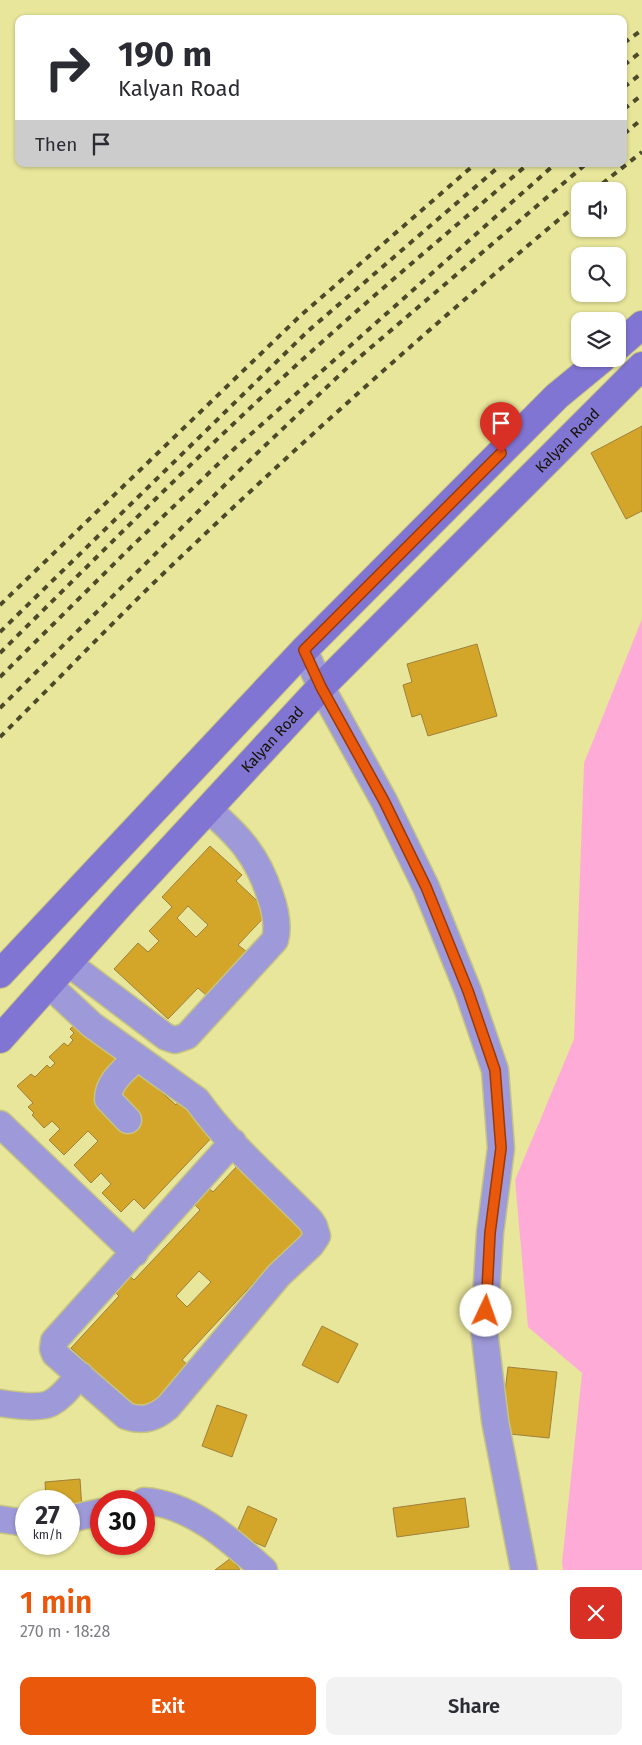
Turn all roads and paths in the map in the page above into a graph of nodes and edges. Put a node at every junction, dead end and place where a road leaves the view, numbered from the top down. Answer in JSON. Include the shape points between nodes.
{"nodes":[{"id":1,"x":642,"y":325,"type":"edge"},
{"id":2,"x":626,"y":339,"type":"edge"},
{"id":3,"x":642,"y":366,"type":"edge"},
{"id":4,"x":592,"y":367,"type":"edge"},
{"id":5,"x":304,"y":650,"type":"junction"},
{"id":6,"x":321,"y":687,"type":"junction"},
{"id":7,"x":208,"y":809,"type":"junction"},
{"id":8,"x":68,"y":963,"type":"junction"},
{"id":9,"x":0,"y":974,"type":"edge"},
{"id":10,"x":49,"y":985,"type":"junction"},
{"id":11,"x":0,"y":1039,"type":"edge"},
{"id":12,"x":137,"y":1057,"type":"junction"},
{"id":13,"x":128,"y":1120,"type":"dead end"},
{"id":14,"x":0,"y":1124,"type":"edge"},
{"id":15,"x":233,"y":1142,"type":"junction"},
{"id":16,"x":135,"y":1253,"type":"junction"},
{"id":17,"x":80,"y":1375,"type":"junction"},
{"id":18,"x":0,"y":1403,"type":"edge"},
{"id":19,"x":155,"y":1502,"type":"edge"},
{"id":20,"x":0,"y":1519,"type":"edge"},
{"id":21,"x":15,"y":1521,"type":"edge"},
{"id":22,"x":264,"y":1570,"type":"edge"},
{"id":23,"x":524,"y":1570,"type":"edge"}],
"edges":[{"from":1,"to":2,"type":"main road"},
{"from":3,"to":6,"type":"main road","name":"Kalyan Road"},
{"from":4,"to":5,"type":"main road","via":[[557,396]]},
{"from":5,"to":6,"type":"street"},
{"from":5,"to":9,"type":"main road"},
{"from":6,"to":7,"type":"main road","name":"Kalyan Road"},
{"from":6,"to":23,"type":"street","via":[[384,801],[426,887],[468,991],[495,1070],[501,1148],[490,1233],[484,1330],[495,1420]]},
{"from":7,"to":8,"type":"main road","name":"Kalyan Road"},
{"from":7,"to":8,"type":"street","via":[[239,838],[263,874],[274,905],[275,940],[187,1036],[175,1040],[166,1037]]},
{"from":8,"to":10,"type":"main road","name":"Kalyan Road"},
{"from":10,"to":11,"type":"main road","name":"Kalyan Road"},
{"from":10,"to":12,"type":"street","via":[[92,1025]]},
{"from":12,"to":13,"type":"street","via":[[108,1092],[108,1099]]},
{"from":12,"to":15,"type":"street","via":[[198,1100]]},
{"from":14,"to":16,"type":"street"},
{"from":15,"to":16,"type":"street"},
{"from":15,"to":17,"type":"street","via":[[310,1220],[317,1236],[279,1275],[158,1415],[140,1419],[126,1416]]},
{"from":16,"to":17,"type":"street","via":[[54,1342],[55,1354]]},
{"from":17,"to":18,"type":"street","via":[[52,1403],[43,1406]]},
{"from":19,"to":22,"type":"street","via":[[186,1512],[230,1540]]},
{"from":20,"to":21,"type":"street"}]}
